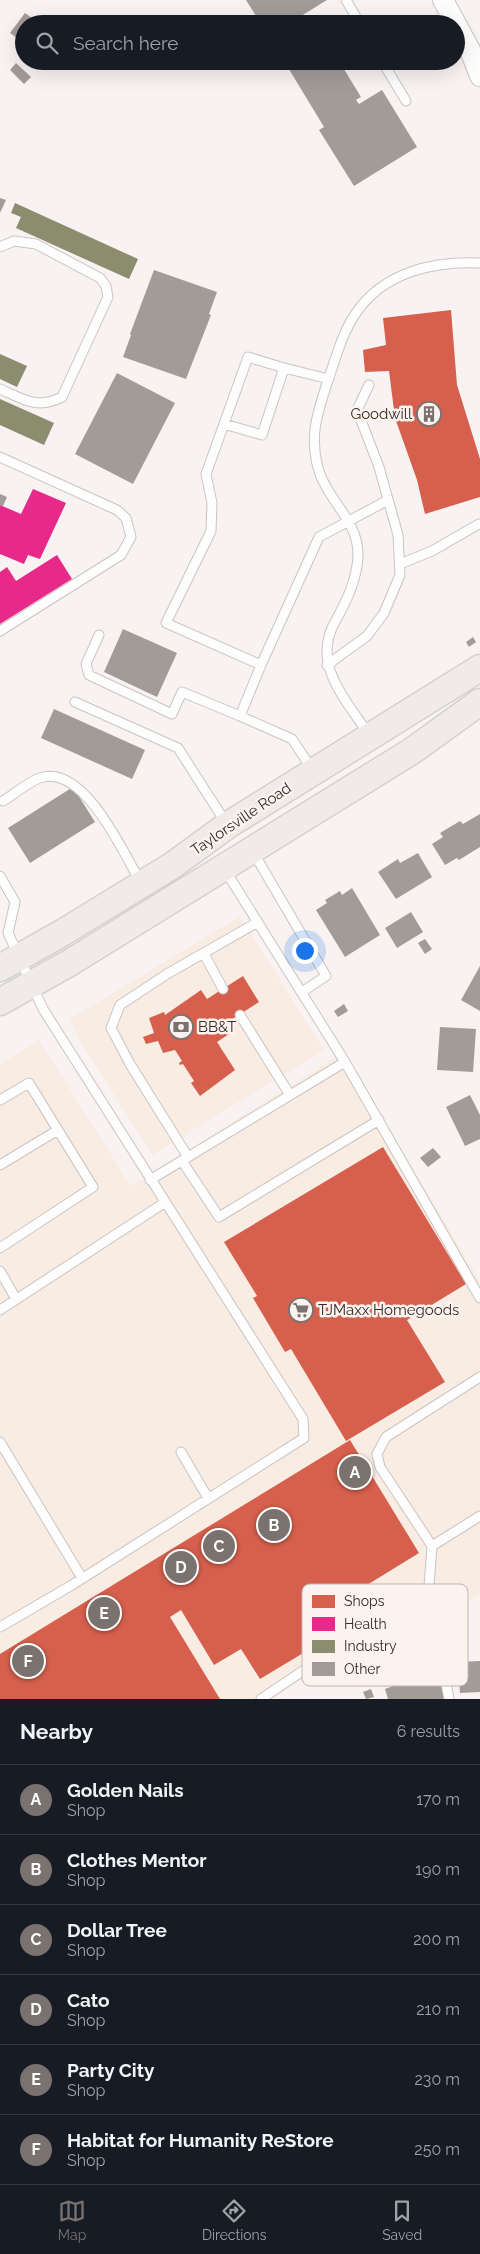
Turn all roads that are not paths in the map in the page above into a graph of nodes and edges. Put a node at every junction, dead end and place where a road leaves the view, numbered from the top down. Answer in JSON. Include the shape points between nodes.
{"nodes":[{"id":1,"x":346,"y":0,"type":"edge"},
{"id":2,"x":443,"y":0,"type":"edge"},
{"id":3,"x":355,"y":15,"type":"edge"},
{"id":4,"x":451,"y":15,"type":"edge"},
{"id":5,"x":465,"y":41,"type":"edge"},
{"id":6,"x":387,"y":70,"type":"edge"},
{"id":7,"x":480,"y":76,"type":"edge"},
{"id":8,"x":406,"y":101,"type":"dead end"},
{"id":9,"x":0,"y":247,"type":"edge"},
{"id":10,"x":480,"y":263,"type":"edge"},
{"id":11,"x":284,"y":368,"type":"junction"},
{"id":12,"x":329,"y":379,"type":"junction"},
{"id":13,"x":369,"y":385,"type":"dead end"},
{"id":14,"x":0,"y":390,"type":"edge"},
{"id":15,"x":224,"y":424,"type":"junction"},
{"id":16,"x":0,"y":457,"type":"edge"},
{"id":17,"x":388,"y":500,"type":"junction"},
{"id":18,"x":349,"y":520,"type":"junction"},
{"id":19,"x":479,"y":524,"type":"edge"},
{"id":20,"x":400,"y":564,"type":"junction"},
{"id":21,"x":0,"y":631,"type":"edge"},
{"id":22,"x":99,"y":635,"type":"dead end"},
{"id":23,"x":261,"y":665,"type":"junction"},
{"id":24,"x":327,"y":666,"type":"junction"},
{"id":25,"x":480,"y":668,"type":"edge"},
{"id":26,"x":75,"y":702,"type":"dead end"},
{"id":27,"x":480,"y":702,"type":"edge"},
{"id":28,"x":240,"y":716,"type":"junction"},
{"id":29,"x":370,"y":737,"type":"junction"},
{"id":30,"x":314,"y":771,"type":"junction"},
{"id":31,"x":3,"y":801,"type":"dead end"},
{"id":32,"x":228,"y":825,"type":"junction"},
{"id":33,"x":252,"y":850,"type":"junction"},
{"id":34,"x":224,"y":867,"type":"junction"},
{"id":35,"x":0,"y":876,"type":"edge"},
{"id":36,"x":142,"y":884,"type":"junction"},
{"id":37,"x":258,"y":922,"type":"junction"},
{"id":38,"x":4,"y":932,"type":"edge"},
{"id":39,"x":204,"y":954,"type":"junction"},
{"id":40,"x":10,"y":963,"type":"edge"},
{"id":41,"x":32,"y":984,"type":"junction"},
{"id":42,"x":223,"y":988,"type":"dead end"},
{"id":43,"x":302,"y":992,"type":"junction"},
{"id":44,"x":0,"y":1002,"type":"edge"},
{"id":45,"x":240,"y":1015,"type":"dead end"},
{"id":46,"x":345,"y":1062,"type":"junction"},
{"id":47,"x":290,"y":1095,"type":"junction"},
{"id":48,"x":0,"y":1100,"type":"edge"},
{"id":49,"x":379,"y":1120,"type":"junction"},
{"id":50,"x":58,"y":1130,"type":"junction"},
{"id":51,"x":185,"y":1159,"type":"junction"},
{"id":52,"x":0,"y":1165,"type":"edge"},
{"id":53,"x":150,"y":1180,"type":"junction"},
{"id":54,"x":164,"y":1203,"type":"junction"},
{"id":55,"x":0,"y":1248,"type":"edge"},
{"id":56,"x":0,"y":1271,"type":"edge"},
{"id":57,"x":480,"y":1298,"type":"edge"},
{"id":58,"x":16,"y":1299,"type":"junction"},
{"id":59,"x":0,"y":1310,"type":"edge"},
{"id":60,"x":480,"y":1377,"type":"edge"},
{"id":61,"x":0,"y":1442,"type":"edge"},
{"id":62,"x":181,"y":1452,"type":"dead end"},
{"id":63,"x":208,"y":1498,"type":"junction"},
{"id":64,"x":480,"y":1516,"type":"edge"},
{"id":65,"x":432,"y":1546,"type":"junction"},
{"id":66,"x":82,"y":1578,"type":"junction"},
{"id":67,"x":429,"y":1584,"type":"edge"},
{"id":68,"x":0,"y":1627,"type":"edge"},
{"id":69,"x":302,"y":1672,"type":"edge"},
{"id":70,"x":446,"y":1686,"type":"edge"},
{"id":71,"x":262,"y":1699,"type":"edge"},
{"id":72,"x":449,"y":1699,"type":"edge"}],
"edges":[{"from":1,"to":3,"type":"lane"},
{"from":2,"to":4,"type":"street"},
{"from":5,"to":7,"type":"street"},
{"from":6,"to":8,"type":"lane"},
{"from":9,"to":14,"type":"lane","via":[[14,241],[36,244],[100,278],[108,297],[62,397],[34,404]]},
{"from":10,"to":12,"type":"lane","via":[[436,264],[410,271],[381,288],[356,313],[344,335]]},
{"from":11,"to":12,"type":"lane"},
{"from":11,"to":15,"type":"lane","via":[[248,356]]},
{"from":11,"to":15,"type":"lane","via":[[262,435]]},
{"from":12,"to":18,"type":"lane","via":[[315,422],[313,440],[325,487]]},
{"from":13,"to":17,"type":"lane","via":[[357,410]]},
{"from":15,"to":23,"type":"lane","via":[[206,474],[212,504],[211,531],[166,623]]},
{"from":16,"to":21,"type":"lane","via":[[117,510],[126,518],[131,536],[121,555]]},
{"from":17,"to":18,"type":"lane"},
{"from":17,"to":20,"type":"lane","via":[[398,535]]},
{"from":18,"to":23,"type":"lane","via":[[319,537]]},
{"from":18,"to":24,"type":"lane","via":[[356,536],[357,564],[354,581],[328,637]]},
{"from":19,"to":20,"type":"lane","via":[[432,551]]},
{"from":20,"to":24,"type":"lane","via":[[400,575],[384,613],[367,636]]},
{"from":22,"to":28,"type":"lane","via":[[86,664],[89,676],[172,714],[182,692]]},
{"from":23,"to":28,"type":"lane"},
{"from":24,"to":29,"type":"lane"},
{"from":25,"to":29,"type":"main road","name":"Taylorsville Road"},
{"from":26,"to":32,"type":"lane","via":[[178,748]]},
{"from":27,"to":33,"type":"main road","name":"Taylorsville Road","via":[[412,751]]},
{"from":28,"to":30,"type":"lane","via":[[292,739]]},
{"from":29,"to":30,"type":"main road","name":"Taylorsville Road"},
{"from":30,"to":32,"type":"main road","name":"Taylorsville Road"},
{"from":31,"to":36,"type":"lane","via":[[42,777],[52,776],[79,788],[93,803]]},
{"from":32,"to":36,"type":"main road","name":"Taylorsville Road"},
{"from":33,"to":34,"type":"main road","name":"Taylorsville Road"},
{"from":33,"to":43,"type":"lane","via":[[326,976]]},
{"from":34,"to":37,"type":"lane"},
{"from":34,"to":41,"type":"main road","name":"Taylorsville Road"},
{"from":35,"to":38,"type":"lane","via":[[15,902]]},
{"from":36,"to":40,"type":"main road","name":"Taylorsville Road"},
{"from":37,"to":39,"type":"lane"},
{"from":37,"to":43,"type":"lane"},
{"from":38,"to":40,"type":"lane"},
{"from":39,"to":42,"type":"lane"},
{"from":39,"to":51,"type":"lane","via":[[120,1005],[111,1028]]},
{"from":40,"to":41,"type":"lane"},
{"from":41,"to":44,"type":"main road","name":"Taylorsville Road"},
{"from":41,"to":53,"type":"lane","via":[[43,1009]]},
{"from":43,"to":46,"type":"lane"},
{"from":45,"to":47,"type":"lane"},
{"from":46,"to":47,"type":"lane"},
{"from":46,"to":49,"type":"lane"},
{"from":47,"to":51,"type":"lane"},
{"from":48,"to":50,"type":"lane","via":[[29,1083]]},
{"from":49,"to":51,"type":"lane","via":[[219,1217]]},
{"from":49,"to":57,"type":"lane"},
{"from":50,"to":52,"type":"lane"},
{"from":50,"to":55,"type":"lane","via":[[93,1188]]},
{"from":51,"to":53,"type":"lane"},
{"from":53,"to":54,"type":"lane"},
{"from":54,"to":58,"type":"lane"},
{"from":54,"to":63,"type":"lane","via":[[303,1419],[304,1438]]},
{"from":56,"to":58,"type":"lane"},
{"from":58,"to":59,"type":"lane"},
{"from":60,"to":65,"type":"lane","via":[[386,1438],[377,1454],[380,1467]]},
{"from":61,"to":66,"type":"lane"},
{"from":62,"to":63,"type":"lane"},
{"from":63,"to":66,"type":"lane"},
{"from":64,"to":65,"type":"lane"},
{"from":65,"to":67,"type":"lane"},
{"from":66,"to":68,"type":"lane"},
{"from":69,"to":71,"type":"lane"},
{"from":70,"to":72,"type":"lane"}]}
